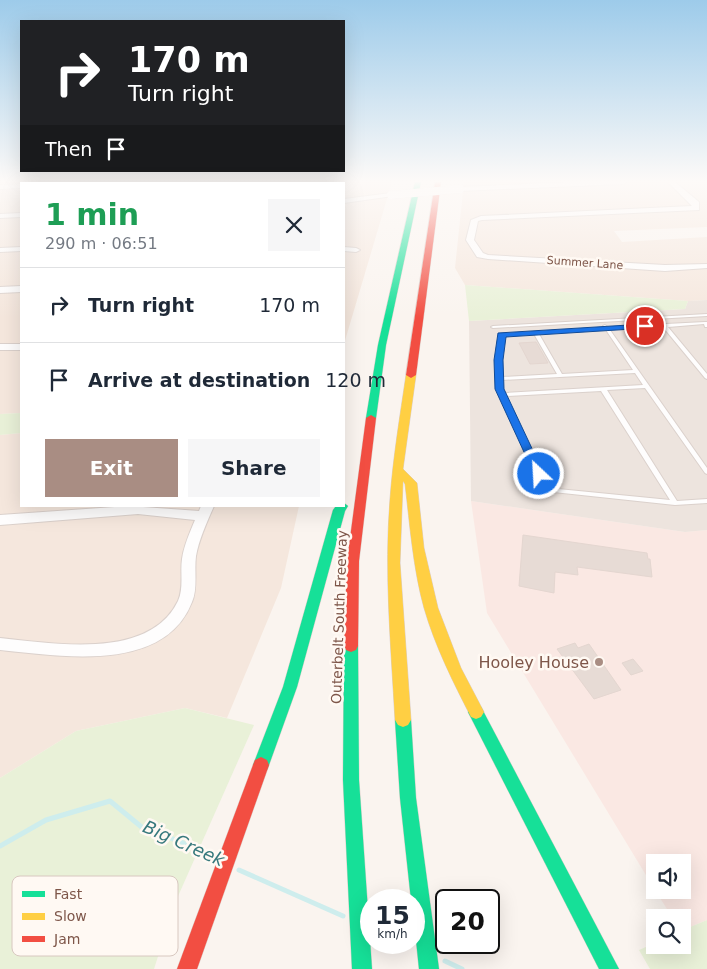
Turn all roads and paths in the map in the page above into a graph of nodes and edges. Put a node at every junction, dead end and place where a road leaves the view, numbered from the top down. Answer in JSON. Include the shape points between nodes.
{"nodes":[{"id":1,"x":408,"y":227,"type":"edge"},
{"id":2,"x":432,"y":227,"type":"edge"},
{"id":3,"x":472,"y":227,"type":"edge"},
{"id":4,"x":20,"y":249,"type":"edge"},
{"id":5,"x":345,"y":249,"type":"edge"},
{"id":6,"x":0,"y":250,"type":"edge"},
{"id":7,"x":356,"y":250,"type":"dead end"},
{"id":8,"x":707,"y":266,"type":"edge"},
{"id":9,"x":20,"y":289,"type":"edge"},
{"id":10,"x":0,"y":290,"type":"edge"},
{"id":11,"x":707,"y":315,"type":"edge"},
{"id":12,"x":601,"y":321,"type":"junction"},
{"id":13,"x":706,"y":324,"type":"edge"},
{"id":14,"x":664,"y":326,"type":"junction"},
{"id":15,"x":493,"y":327,"type":"dead end"},
{"id":16,"x":606,"y":328,"type":"junction"},
{"id":17,"x":536,"y":333,"type":"junction"},
{"id":18,"x":0,"y":347,"type":"edge"},
{"id":19,"x":20,"y":347,"type":"edge"},
{"id":20,"x":636,"y":370,"type":"junction"},
{"id":21,"x":560,"y":375,"type":"junction"},
{"id":22,"x":707,"y":377,"type":"edge"},
{"id":23,"x":499,"y":379,"type":"junction"},
{"id":24,"x":647,"y":386,"type":"junction"},
{"id":25,"x":603,"y":389,"type":"junction"},
{"id":26,"x":502,"y":395,"type":"junction"},
{"id":27,"x":398,"y":470,"type":"junction"},
{"id":28,"x":707,"y":472,"type":"edge"},
{"id":29,"x":362,"y":480,"type":"junction"},
{"id":30,"x":707,"y":501,"type":"edge"},
{"id":31,"x":345,"y":502,"type":"edge"},
{"id":32,"x":675,"y":502,"type":"junction"},
{"id":33,"x":341,"y":507,"type":"edge"},
{"id":34,"x":206,"y":511,"type":"edge"},
{"id":35,"x":0,"y":520,"type":"edge"},
{"id":36,"x":0,"y":644,"type":"edge"},
{"id":37,"x":187,"y":969,"type":"edge"},
{"id":38,"x":362,"y":969,"type":"edge"},
{"id":39,"x":429,"y":969,"type":"edge"},
{"id":40,"x":609,"y":969,"type":"edge"}],
"edges":[{"from":1,"to":29,"type":"highway","name":"Outerbelt South Freeway","via":[[382,345]]},
{"from":2,"to":27,"type":"highway"},
{"from":3,"to":8,"type":"street","name":"Summer Lane","via":[[470,240],[480,255],[488,257],[664,268]]},
{"from":4,"to":6,"type":"street"},
{"from":5,"to":7,"type":"street"},
{"from":9,"to":10,"type":"street"},
{"from":11,"to":12,"type":"lane"},
{"from":12,"to":15,"type":"lane"},
{"from":12,"to":16,"type":"lane"},
{"from":13,"to":14,"type":"lane"},
{"from":14,"to":16,"type":"lane"},
{"from":14,"to":22,"type":"lane"},
{"from":16,"to":17,"type":"lane"},
{"from":16,"to":20,"type":"lane"},
{"from":17,"to":21,"type":"lane"},
{"from":17,"to":23,"type":"lane","via":[[502,335]]},
{"from":18,"to":19,"type":"street"},
{"from":20,"to":21,"type":"lane"},
{"from":20,"to":24,"type":"lane"},
{"from":21,"to":23,"type":"lane"},
{"from":23,"to":26,"type":"lane"},
{"from":24,"to":25,"type":"lane"},
{"from":24,"to":28,"type":"lane"},
{"from":25,"to":26,"type":"lane"},
{"from":25,"to":32,"type":"lane"},
{"from":26,"to":32,"type":"lane","via":[[546,490]]},
{"from":27,"to":39,"type":"highway","via":[[395,536],[399,670],[408,798]]},
{"from":27,"to":40,"type":"highway","via":[[411,482],[423,574],[447,650],[466,693]]},
{"from":29,"to":31,"type":"highway"},
{"from":29,"to":38,"type":"highway","name":"Outerbelt South Freeway","via":[[351,616],[351,780]]},
{"from":30,"to":32,"type":"lane"},
{"from":33,"to":37,"type":"highway","via":[[290,687]]},
{"from":34,"to":35,"type":"street","via":[[138,510]]},
{"from":34,"to":36,"type":"street","via":[[189,556],[185,602],[171,624],[150,638],[131,647],[92,651]]}]}
